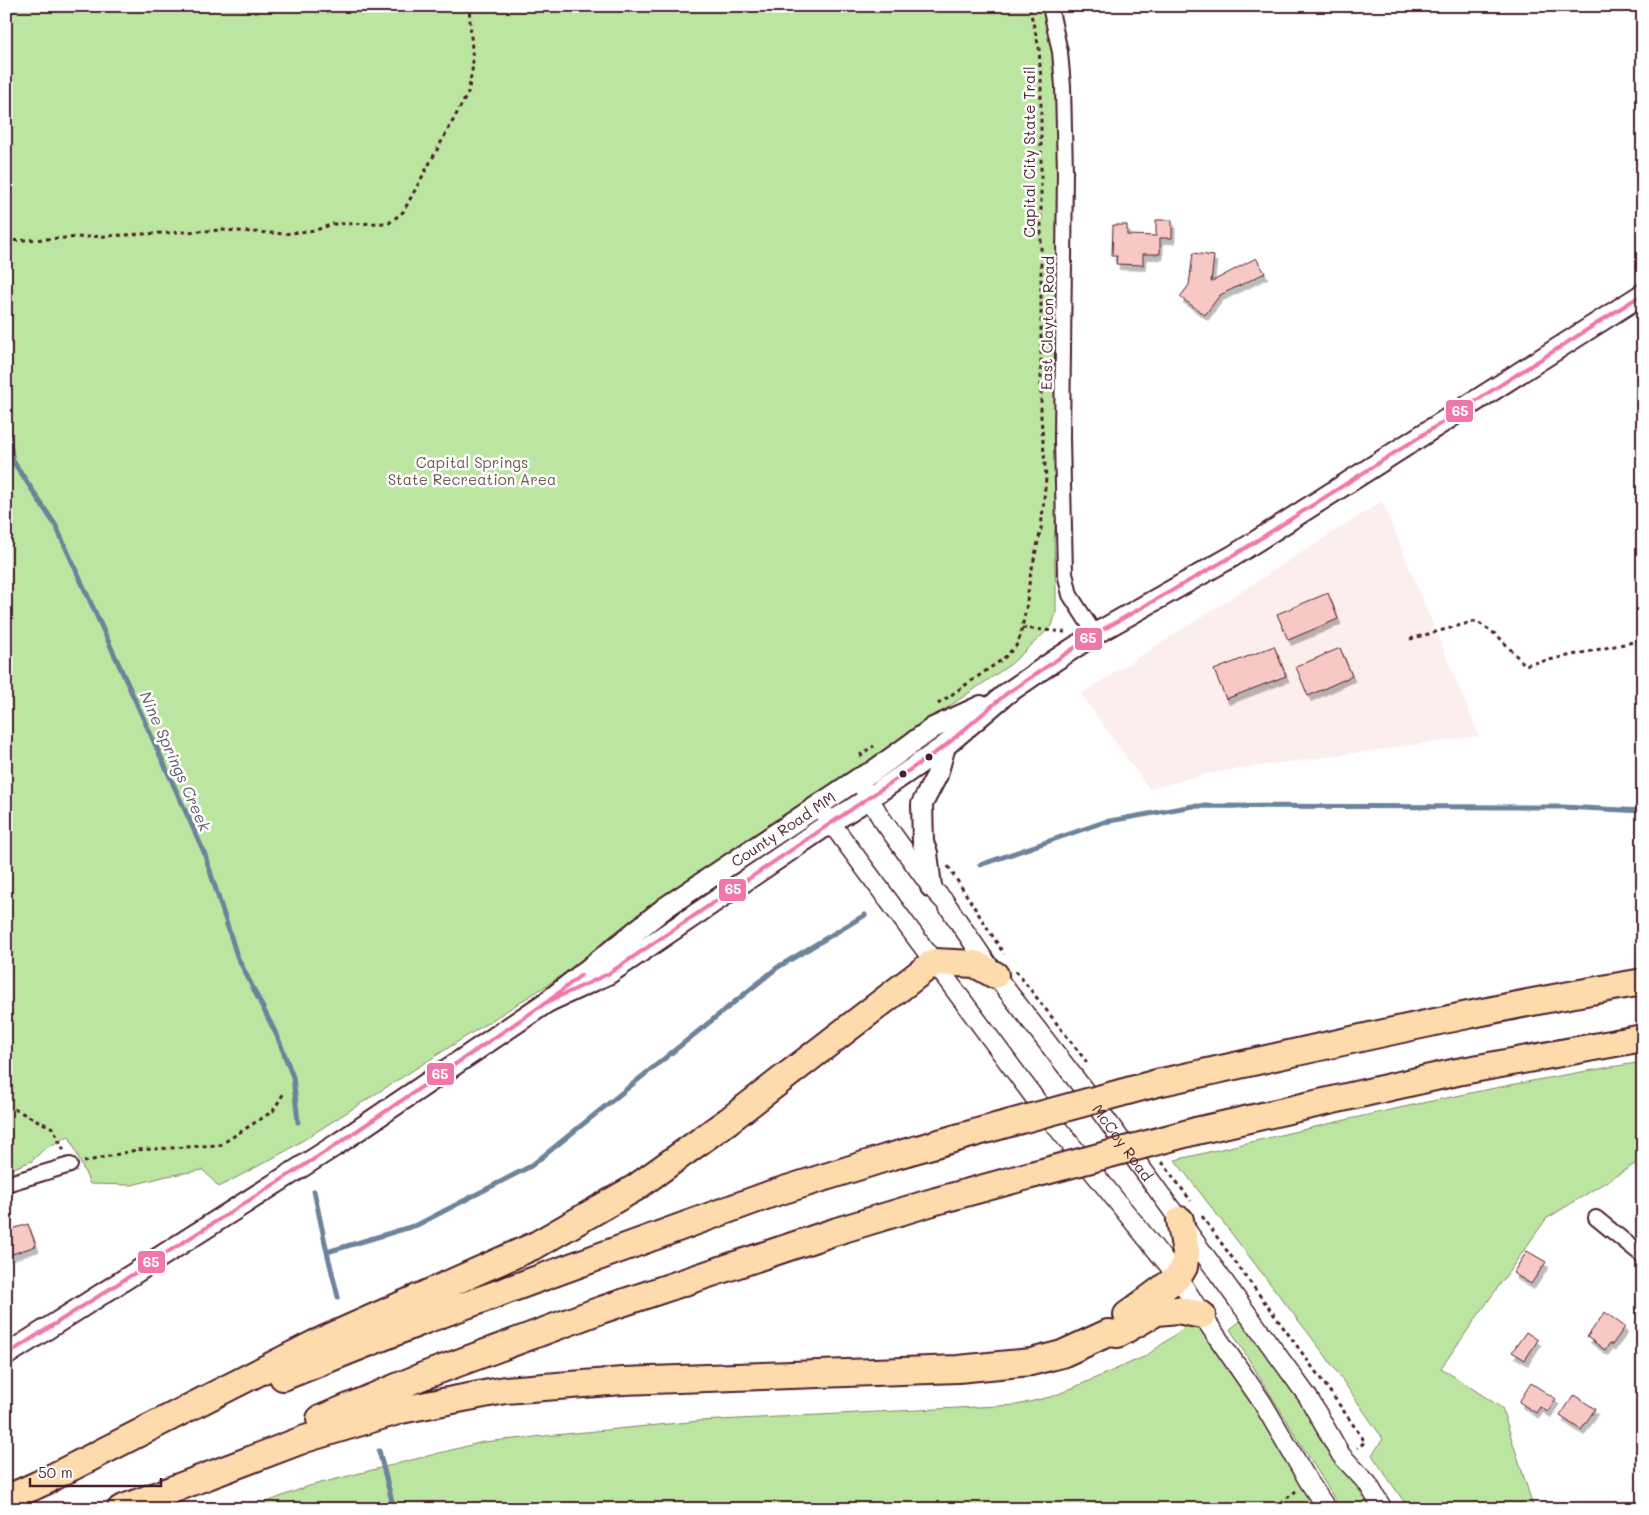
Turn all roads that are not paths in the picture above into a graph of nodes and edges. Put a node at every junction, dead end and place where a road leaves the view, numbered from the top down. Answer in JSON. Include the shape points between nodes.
{"nodes":[{"id":1,"x":1050,"y":6,"type":"edge"},
{"id":2,"x":1643,"y":294,"type":"edge"},
{"id":3,"x":1095,"y":634,"type":"junction"},
{"id":4,"x":1006,"y":694,"type":"junction"},
{"id":5,"x":945,"y":746,"type":"junction"},
{"id":6,"x":858,"y":779,"type":"junction"},
{"id":7,"x":868,"y":799,"type":"junction"},
{"id":8,"x":819,"y":805,"type":"junction"},
{"id":9,"x":830,"y":823,"type":"junction"},
{"id":10,"x":931,"y":887,"type":"junction"},
{"id":11,"x":934,"y":962,"type":"junction"},
{"id":12,"x":995,"y":975,"type":"junction"},
{"id":13,"x":1643,"y":982,"type":"edge"},
{"id":14,"x":547,"y":1002,"type":"junction"},
{"id":15,"x":1643,"y":1038,"type":"edge"},
{"id":16,"x":70,"y":1165,"type":"road end"},
{"id":17,"x":6,"y":1184,"type":"edge"},
{"id":18,"x":1596,"y":1218,"type":"dead end"},
{"id":19,"x":1180,"y":1220,"type":"junction"},
{"id":20,"x":1643,"y":1256,"type":"edge"},
{"id":21,"x":1178,"y":1277,"type":"junction"},
{"id":22,"x":1202,"y":1315,"type":"junction"},
{"id":23,"x":1108,"y":1333,"type":"junction"},
{"id":24,"x":6,"y":1355,"type":"edge"},
{"id":25,"x":33,"y":1487,"type":"junction"},
{"id":26,"x":6,"y":1499,"type":"edge"},
{"id":27,"x":110,"y":1509,"type":"edge"},
{"id":28,"x":121,"y":1509,"type":"edge"},
{"id":29,"x":1327,"y":1509,"type":"edge"},
{"id":30,"x":1383,"y":1509,"type":"edge"}],
"edges":[{"from":1,"to":3,"type":"street","name":"East Clayton Road","via":[[1063,86],[1065,573],[1070,595]]},
{"from":2,"to":3,"type":"main road","name":"County Road MM","via":[[1233,556]]},
{"from":3,"to":4,"type":"main road","name":"County Road MM"},
{"from":4,"to":5,"type":"main road","name":"County Road MM"},
{"from":4,"to":6,"type":"main road","name":"County Road MM","via":[[934,728]]},
{"from":5,"to":7,"type":"main road","name":"County Road MM"},
{"from":5,"to":10,"type":"main road","via":[[937,776],[922,804],[923,843]]},
{"from":6,"to":7,"type":"street","name":"McCoy Road"},
{"from":6,"to":8,"type":"main road","name":"County Road MM"},
{"from":7,"to":9,"type":"main road","name":"County Road MM"},
{"from":7,"to":10,"type":"street","name":"McCoy Road"},
{"from":8,"to":9,"type":"street"},
{"from":8,"to":14,"type":"main road","name":"County Road MM","via":[[666,907]]},
{"from":9,"to":11,"type":"street"},
{"from":9,"to":14,"type":"main road","name":"County Road MM","via":[[608,974]]},
{"from":10,"to":12,"type":"street","name":"McCoy Road"},
{"from":11,"to":12,"type":"highway","via":[[975,964]]},
{"from":11,"to":21,"type":"street","via":[[1051,1120]]},
{"from":11,"to":25,"type":"highway","via":[[728,1122],[635,1188],[536,1245],[314,1344]]},
{"from":12,"to":19,"type":"street","name":"McCoy Road"},
{"from":13,"to":25,"type":"highway","bridge":true,"via":[[1158,1083],[886,1158],[771,1194],[428,1319],[216,1405]]},
{"from":14,"to":24,"type":"main road","name":"County Road MM","via":[[336,1145]]},
{"from":15,"to":27,"type":"highway","bridge":true,"via":[[1457,1072],[1196,1131],[837,1231],[601,1310],[423,1376]]},
{"from":16,"to":17,"type":"street"},
{"from":18,"to":20,"type":"street"},
{"from":19,"to":21,"type":"highway","via":[[1186,1252],[1184,1267]]},
{"from":19,"to":30,"type":"street","name":"McCoy Road","via":[[1308,1397],[1341,1455],[1368,1484]]},
{"from":21,"to":22,"type":"street"},
{"from":21,"to":23,"type":"highway","via":[[1113,1325]]},
{"from":22,"to":23,"type":"highway","via":[[1177,1310],[1157,1312],[1118,1334]]},
{"from":22,"to":29,"type":"street","via":[[1262,1402]]},
{"from":23,"to":28,"type":"highway","via":[[1062,1354],[1032,1362],[958,1369],[623,1381],[505,1390],[402,1410],[322,1434]]},
{"from":25,"to":26,"type":"highway"}]}
